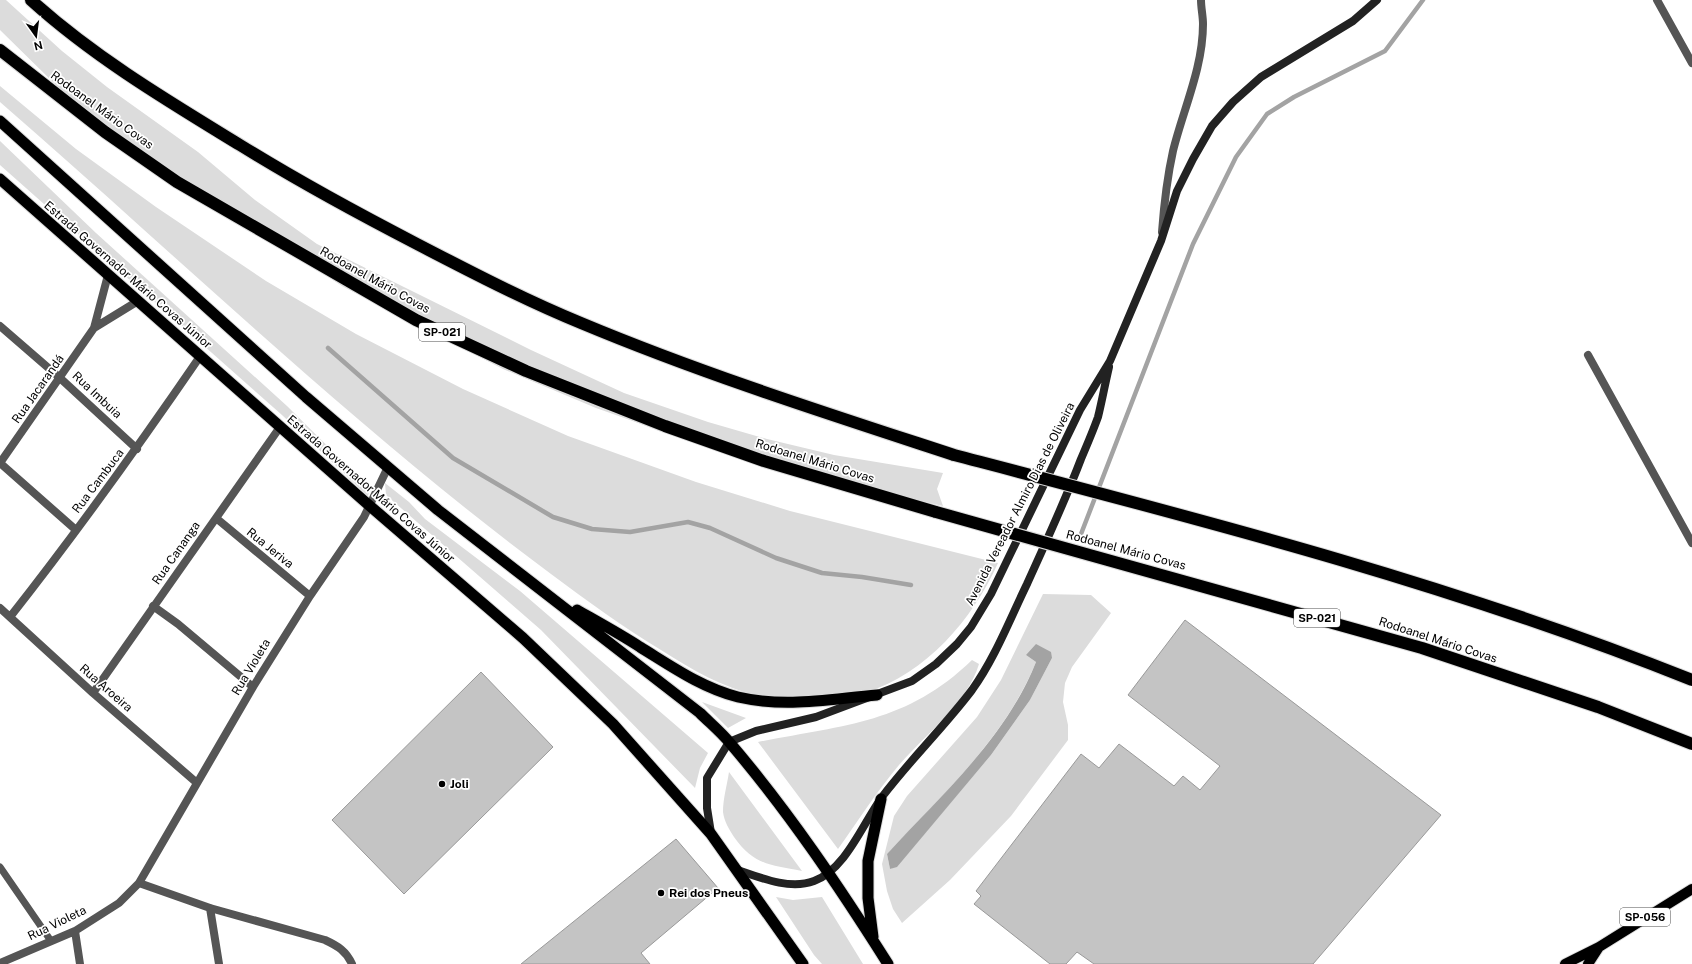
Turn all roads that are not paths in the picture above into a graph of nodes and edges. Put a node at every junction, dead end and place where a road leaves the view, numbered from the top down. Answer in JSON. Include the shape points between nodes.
{"nodes":[{"id":1,"x":31,"y":0,"type":"edge"},
{"id":2,"x":1201,"y":0,"type":"edge"},
{"id":3,"x":1377,"y":0,"type":"edge"},
{"id":4,"x":1657,"y":0,"type":"edge"},
{"id":5,"x":0,"y":50,"type":"edge"},
{"id":6,"x":1692,"y":63,"type":"edge"},
{"id":7,"x":0,"y":121,"type":"edge"},
{"id":8,"x":0,"y":180,"type":"edge"},
{"id":9,"x":1161,"y":241,"type":"junction"},
{"id":10,"x":108,"y":274,"type":"junction"},
{"id":11,"x":138,"y":301,"type":"junction"},
{"id":12,"x":0,"y":326,"type":"edge"},
{"id":13,"x":94,"y":328,"type":"junction"},
{"id":14,"x":201,"y":355,"type":"junction"},
{"id":15,"x":1588,"y":355,"type":"dead end"},
{"id":16,"x":1110,"y":361,"type":"junction"},
{"id":17,"x":60,"y":378,"type":"junction"},
{"id":18,"x":280,"y":427,"type":"junction"},
{"id":19,"x":137,"y":448,"type":"junction"},
{"id":20,"x":0,"y":463,"type":"edge"},
{"id":21,"x":388,"y":467,"type":"junction"},
{"id":22,"x":369,"y":505,"type":"junction"},
{"id":23,"x":216,"y":518,"type":"junction"},
{"id":24,"x":76,"y":530,"type":"junction"},
{"id":25,"x":1692,"y":543,"type":"edge"},
{"id":26,"x":545,"y":593,"type":"junction"},
{"id":27,"x":310,"y":596,"type":"junction"},
{"id":28,"x":153,"y":606,"type":"junction"},
{"id":29,"x":0,"y":608,"type":"edge"},
{"id":30,"x":10,"y":617,"type":"junction"},
{"id":31,"x":1692,"y":680,"type":"edge"},
{"id":32,"x":253,"y":687,"type":"junction"},
{"id":33,"x":93,"y":693,"type":"junction"},
{"id":34,"x":877,"y":695,"type":"junction"},
{"id":35,"x":729,"y":742,"type":"junction"},
{"id":36,"x":1692,"y":744,"type":"edge"},
{"id":37,"x":197,"y":783,"type":"junction"},
{"id":38,"x":881,"y":799,"type":"junction"},
{"id":39,"x":711,"y":834,"type":"junction"},
{"id":40,"x":0,"y":867,"type":"edge"},
{"id":41,"x":738,"y":870,"type":"junction"},
{"id":42,"x":829,"y":873,"type":"junction"},
{"id":43,"x":139,"y":883,"type":"junction"},
{"id":44,"x":1692,"y":889,"type":"edge"},
{"id":45,"x":210,"y":908,"type":"junction"},
{"id":46,"x":75,"y":931,"type":"junction"},
{"id":47,"x":51,"y":941,"type":"junction"},
{"id":48,"x":874,"y":941,"type":"junction"},
{"id":49,"x":1600,"y":947,"type":"junction"},
{"id":50,"x":0,"y":963,"type":"edge"},
{"id":51,"x":802,"y":963,"type":"edge"},
{"id":52,"x":80,"y":964,"type":"edge"},
{"id":53,"x":219,"y":964,"type":"edge"},
{"id":54,"x":352,"y":964,"type":"edge"},
{"id":55,"x":888,"y":964,"type":"edge"},
{"id":56,"x":1565,"y":964,"type":"edge"},
{"id":57,"x":1588,"y":964,"type":"edge"}],
"edges":[{"from":1,"to":31,"type":"highway","bridge":true,"via":[[48,16],[150,90],[311,188],[481,277],[579,322],[656,353],[794,402],[954,455],[1356,563],[1502,610]]},
{"from":2,"to":9,"type":"street","via":[[1202,41],[1173,151]]},
{"from":3,"to":9,"type":"main road","name":"Avenida Vereador Almiro Dias de Oliveira","via":[[1353,21],[1261,77],[1232,102],[1212,126],[1193,159],[1177,191]]},
{"from":4,"to":6,"type":"street"},
{"from":5,"to":36,"type":"highway","name":"Rodoanel Mário Covas","number":"SP-021","bridge":true,"via":[[105,132],[177,182],[416,320],[526,371],[665,426],[764,461],[936,512],[1422,648],[1598,707]]},
{"from":7,"to":21,"type":"highway","via":[[306,397]]},
{"from":8,"to":10,"type":"highway","name":"Estrada Governador Mário Covas Júnior"},
{"from":9,"to":16,"type":"main road","name":"Avenida Vereador Almiro Dias de Oliveira"},
{"from":10,"to":11,"type":"highway","name":"Estrada Governador Mário Covas Júnior"},
{"from":10,"to":13,"type":"street","name":"Rua Jacarandá"},
{"from":11,"to":13,"type":"street","name":"Rua Jacarandá"},
{"from":11,"to":14,"type":"highway","name":"Estrada Governador Mário Covas Júnior"},
{"from":12,"to":17,"type":"street","name":"Rua Imbuia"},
{"from":13,"to":17,"type":"street","name":"Rua Jacarandá"},
{"from":14,"to":18,"type":"highway","name":"Estrada Governador Mário Covas Júnior"},
{"from":14,"to":19,"type":"street","name":"Rua Cambuca"},
{"from":15,"to":25,"type":"street"},
{"from":16,"to":34,"type":"main road","name":"Avenida Vereador Almiro Dias de Oliveira","via":[[1080,410],[991,594],[971,627],[936,664],[912,681]]},
{"from":16,"to":38,"type":"main road","name":"Avenida Vereador Almiro Dias de Oliveira","via":[[1098,418],[1063,506],[992,657],[973,688]]},
{"from":17,"to":19,"type":"street","name":"Rua Imbuia"},
{"from":17,"to":20,"type":"street","name":"Rua Jacarandá"},
{"from":18,"to":22,"type":"highway","name":"Estrada Governador Mário Covas Júnior"},
{"from":18,"to":23,"type":"street","name":"Rua Cananga"},
{"from":19,"to":24,"type":"street","name":"Rua Cambuca"},
{"from":20,"to":24,"type":"street"},
{"from":21,"to":22,"type":"street","name":"Rua Violeta"},
{"from":21,"to":26,"type":"highway","via":[[438,510]]},
{"from":22,"to":27,"type":"street","name":"Rua Violeta","via":[[364,517]]},
{"from":22,"to":39,"type":"highway","name":"Estrada Governador Mário Covas Júnior","via":[[556,668],[613,724]]},
{"from":23,"to":27,"type":"street","name":"Rua Jeriva"},
{"from":23,"to":28,"type":"street","name":"Rua Cananga"},
{"from":24,"to":30,"type":"street","name":"Rua Cambuca"},
{"from":26,"to":34,"type":"highway","via":[[619,633],[688,677],[738,697],[809,703]]},
{"from":26,"to":35,"type":"highway","via":[[683,698]]},
{"from":27,"to":32,"type":"street","name":"Rua Violeta"},
{"from":28,"to":32,"type":"street"},
{"from":28,"to":33,"type":"street","name":"Rua Cananga"},
{"from":29,"to":30,"type":"street","name":"Rua Aroeira"},
{"from":30,"to":33,"type":"street","name":"Rua Aroeira"},
{"from":32,"to":37,"type":"street","name":"Rua Violeta"},
{"from":33,"to":37,"type":"street","name":"Rua Aroeira"},
{"from":34,"to":35,"type":"main road","name":"Avenida Vereador Almiro Dias de Oliveira","via":[[816,717],[745,734]]},
{"from":35,"to":39,"type":"main road","via":[[707,778],[707,808]]},
{"from":35,"to":42,"type":"highway"},
{"from":37,"to":43,"type":"street","name":"Rua Violeta"},
{"from":38,"to":42,"type":"main road","name":"Avenida Vereador Almiro Dias de Oliveira","via":[[839,863]]},
{"from":38,"to":48,"type":"highway","via":[[869,854],[867,878]]},
{"from":39,"to":41,"type":"highway","name":"Estrada Governador Mário Covas Júnior"},
{"from":40,"to":47,"type":"lane"},
{"from":41,"to":42,"type":"main road","name":"Avenida Vereador Almiro Dias de Oliveira","via":[[787,883],[814,881]]},
{"from":41,"to":51,"type":"highway","name":"Estrada Governador Mário Covas Júnior"},
{"from":42,"to":48,"type":"highway"},
{"from":43,"to":45,"type":"street"},
{"from":43,"to":46,"type":"street","name":"Rua Violeta","via":[[119,903]]},
{"from":44,"to":49,"type":"main road","number":"SP-056"},
{"from":45,"to":53,"type":"street"},
{"from":45,"to":54,"type":"street","via":[[338,945],[348,955]]},
{"from":46,"to":47,"type":"street","name":"Rua Violeta"},
{"from":46,"to":52,"type":"street"},
{"from":47,"to":50,"type":"street","name":"Rua Violeta"},
{"from":48,"to":55,"type":"highway"},
{"from":49,"to":56,"type":"main road","number":"SP-056"},
{"from":49,"to":57,"type":"main road","number":"SP-056"}]}
